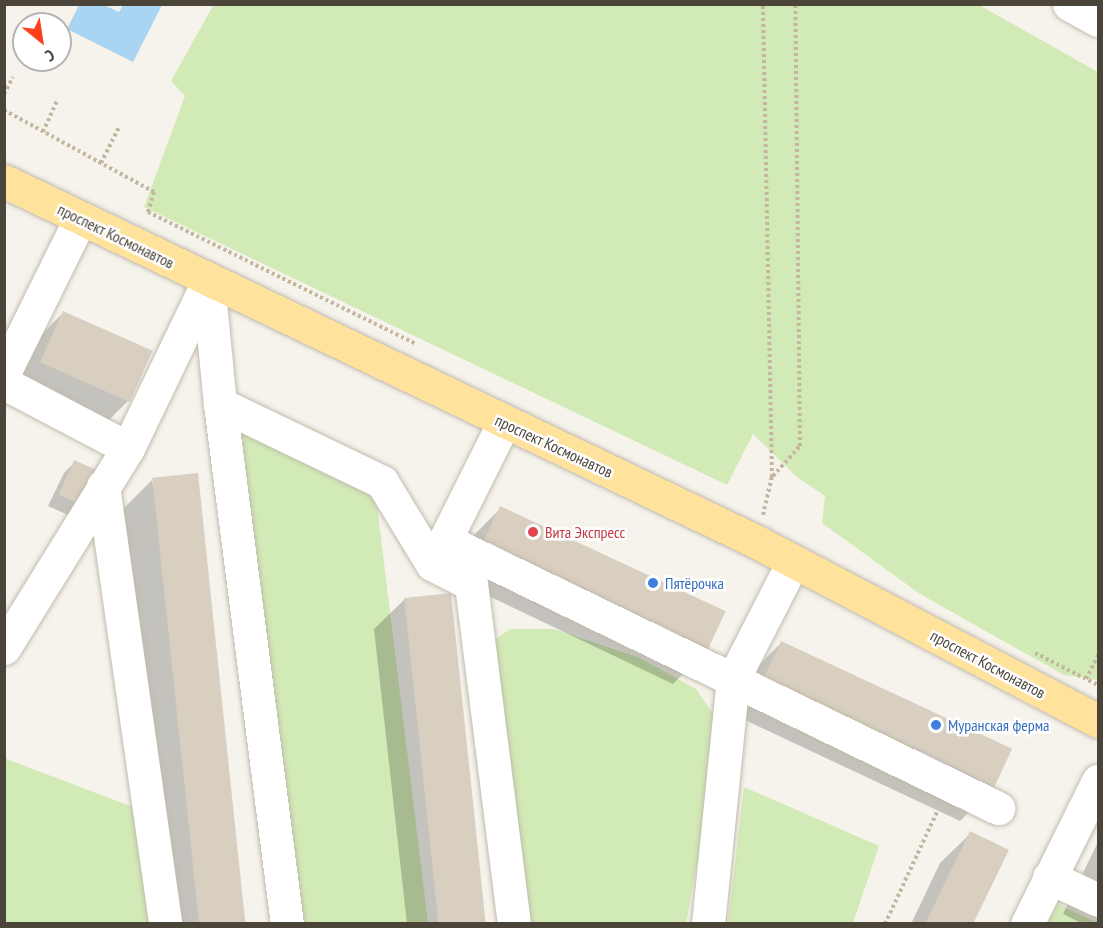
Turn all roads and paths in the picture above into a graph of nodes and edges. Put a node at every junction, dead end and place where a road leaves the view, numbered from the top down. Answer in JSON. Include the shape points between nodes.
{"nodes":[{"id":1,"x":763,"y":4,"type":"edge"},
{"id":2,"x":795,"y":4,"type":"edge"},
{"id":3,"x":1069,"y":4,"type":"edge"},
{"id":4,"x":1098,"y":20,"type":"edge"},
{"id":5,"x":13,"y":77,"type":"dead end"},
{"id":6,"x":4,"y":94,"type":"edge"},
{"id":7,"x":58,"y":99,"type":"dead end"},
{"id":8,"x":4,"y":110,"type":"edge"},
{"id":9,"x":119,"y":127,"type":"dead end"},
{"id":10,"x":43,"y":132,"type":"junction"},
{"id":11,"x":101,"y":163,"type":"junction"},
{"id":12,"x":4,"y":180,"type":"edge"},
{"id":13,"x":80,"y":219,"type":"junction"},
{"id":14,"x":208,"y":282,"type":"junction"},
{"id":15,"x":423,"y":348,"type":"dead end"},
{"id":16,"x":4,"y":373,"type":"edge"},
{"id":17,"x":4,"y":383,"type":"edge"},
{"id":18,"x":220,"y":404,"type":"junction"},
{"id":19,"x":504,"y":422,"type":"junction"},
{"id":20,"x":128,"y":448,"type":"junction"},
{"id":21,"x":772,"y":477,"type":"junction"},
{"id":22,"x":103,"y":486,"type":"junction"},
{"id":23,"x":752,"y":509,"type":"dead end"},
{"id":24,"x":764,"y":525,"type":"junction"},
{"id":25,"x":793,"y":562,"type":"junction"},
{"id":26,"x":1023,"y":647,"type":"dead end"},
{"id":27,"x":4,"y":648,"type":"edge"},
{"id":28,"x":1098,"y":655,"type":"edge"},
{"id":29,"x":1086,"y":679,"type":"junction"},
{"id":30,"x":733,"y":680,"type":"junction"},
{"id":31,"x":1098,"y":686,"type":"edge"},
{"id":32,"x":1098,"y":721,"type":"edge"},
{"id":33,"x":1098,"y":781,"type":"edge"},
{"id":34,"x":949,"y":784,"type":"junction"},
{"id":35,"x":998,"y":808,"type":"dead end"},
{"id":36,"x":1049,"y":877,"type":"junction"},
{"id":37,"x":1098,"y":900,"type":"edge"},
{"id":38,"x":165,"y":924,"type":"edge"},
{"id":39,"x":287,"y":924,"type":"edge"},
{"id":40,"x":514,"y":924,"type":"edge"},
{"id":41,"x":708,"y":924,"type":"edge"},
{"id":42,"x":885,"y":924,"type":"edge"},
{"id":43,"x":1027,"y":924,"type":"edge"}],
"edges":[{"from":1,"to":21,"type":"path"},
{"from":2,"to":21,"type":"path","via":[[800,446]]},
{"from":3,"to":4,"type":"street"},
{"from":5,"to":6,"type":"path"},
{"from":7,"to":10,"type":"path"},
{"from":8,"to":10,"type":"path"},
{"from":9,"to":11,"type":"path"},
{"from":10,"to":11,"type":"path"},
{"from":11,"to":15,"type":"path","via":[[153,192],[148,212]]},
{"from":12,"to":13,"type":"main road","name":"проспект Космонавтов"},
{"from":13,"to":14,"type":"main road","name":"проспект Космонавтов"},
{"from":13,"to":16,"type":"street"},
{"from":14,"to":18,"type":"street"},
{"from":14,"to":19,"type":"main road","name":"проспект Космонавтов"},
{"from":14,"to":20,"type":"street"},
{"from":17,"to":20,"type":"street"},
{"from":18,"to":39,"type":"street"},
{"from":18,"to":40,"type":"street","via":[[382,482],[432,564],[471,584]]},
{"from":19,"to":24,"type":"main road","name":"проспект Космонавтов"},
{"from":19,"to":30,"type":"street","via":[[445,540]]},
{"from":20,"to":22,"type":"street"},
{"from":21,"to":24,"type":"path"},
{"from":22,"to":27,"type":"street"},
{"from":22,"to":38,"type":"street"},
{"from":23,"to":24,"type":"path"},
{"from":24,"to":25,"type":"main road","name":"проспект Космонавтов"},
{"from":25,"to":30,"type":"street"},
{"from":25,"to":32,"type":"main road","name":"проспект Космонавтов"},
{"from":26,"to":29,"type":"path"},
{"from":28,"to":29,"type":"path"},
{"from":29,"to":31,"type":"path"},
{"from":30,"to":34,"type":"street"},
{"from":30,"to":41,"type":"street"},
{"from":33,"to":36,"type":"street"},
{"from":34,"to":35,"type":"street"},
{"from":34,"to":42,"type":"path"},
{"from":36,"to":37,"type":"street"},
{"from":36,"to":43,"type":"street"}]}
